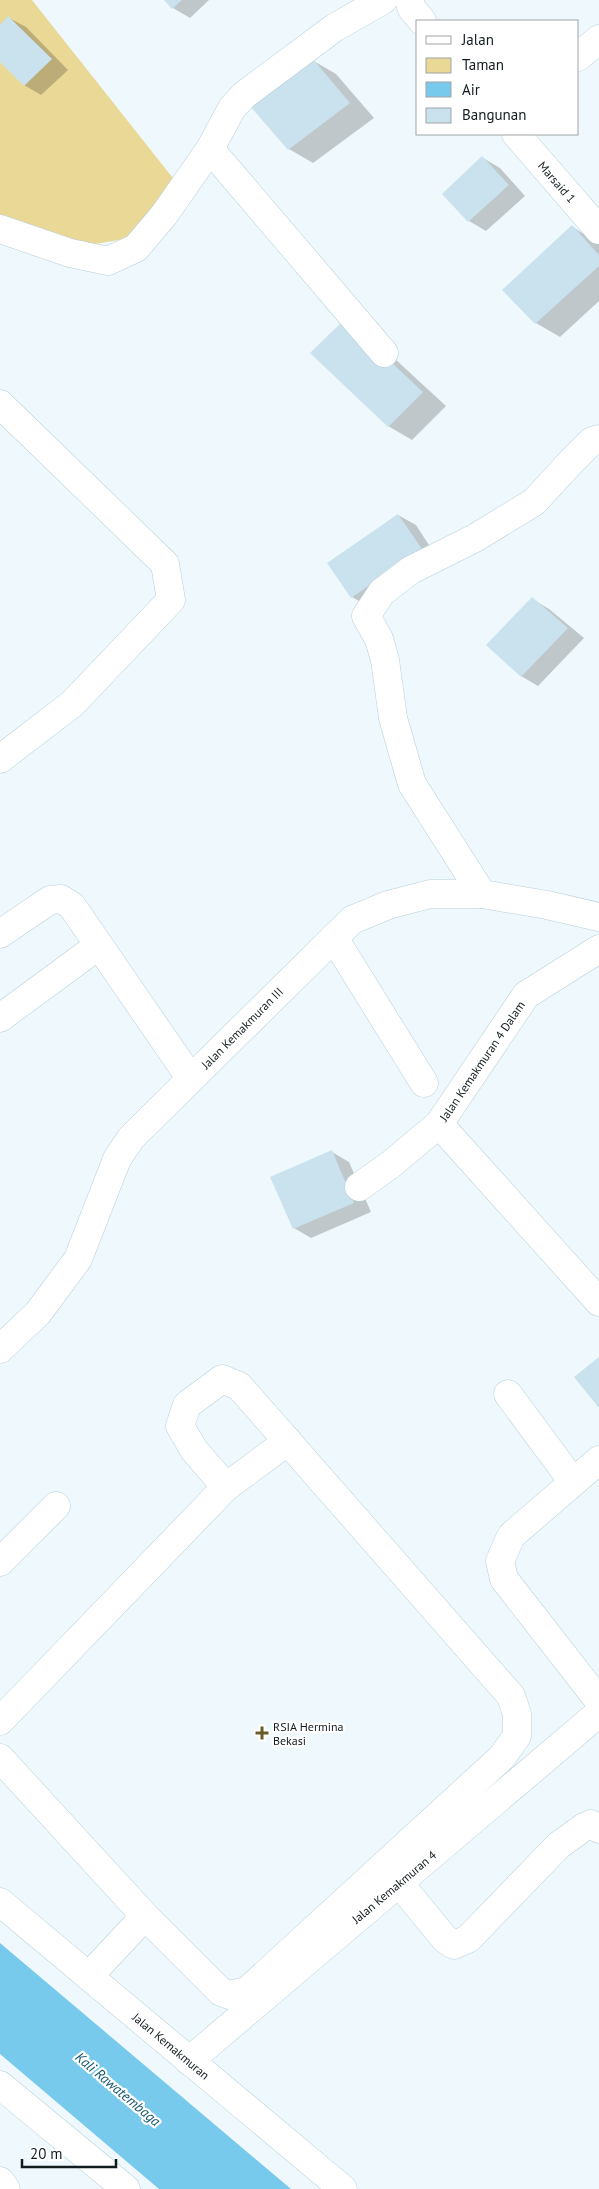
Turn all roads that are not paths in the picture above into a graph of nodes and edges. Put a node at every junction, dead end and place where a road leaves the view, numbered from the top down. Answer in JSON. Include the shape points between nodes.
{"nodes":[{"id":1,"x":384,"y":0,"type":"edge"},
{"id":2,"x":409,"y":0,"type":"edge"},
{"id":3,"x":421,"y":20,"type":"edge"},
{"id":4,"x":599,"y":39,"type":"edge"},
{"id":5,"x":579,"y":55,"type":"edge"},
{"id":6,"x":517,"y":135,"type":"edge"},
{"id":7,"x":210,"y":149,"type":"junction"},
{"id":8,"x":599,"y":230,"type":"edge"},
{"id":9,"x":7,"y":231,"type":"edge"},
{"id":10,"x":384,"y":353,"type":"dead end"},
{"id":11,"x":0,"y":404,"type":"edge"},
{"id":12,"x":599,"y":439,"type":"edge"},
{"id":13,"x":0,"y":759,"type":"edge"},
{"id":14,"x":482,"y":894,"type":"junction"},
{"id":15,"x":599,"y":917,"type":"edge"},
{"id":16,"x":0,"y":934,"type":"edge"},
{"id":17,"x":334,"y":938,"type":"junction"},
{"id":18,"x":98,"y":946,"type":"junction"},
{"id":19,"x":599,"y":949,"type":"edge"},
{"id":20,"x":0,"y":1018,"type":"edge"},
{"id":21,"x":191,"y":1079,"type":"junction"},
{"id":22,"x":424,"y":1083,"type":"dead end"},
{"id":23,"x":439,"y":1124,"type":"junction"},
{"id":24,"x":359,"y":1186,"type":"dead end"},
{"id":25,"x":599,"y":1302,"type":"edge"},
{"id":26,"x":0,"y":1349,"type":"edge"},
{"id":27,"x":508,"y":1394,"type":"dead end"},
{"id":28,"x":288,"y":1441,"type":"junction"},
{"id":29,"x":599,"y":1460,"type":"edge"},
{"id":30,"x":573,"y":1482,"type":"junction"},
{"id":31,"x":226,"y":1487,"type":"junction"},
{"id":32,"x":56,"y":1506,"type":"dead end"},
{"id":33,"x":0,"y":1562,"type":"edge"},
{"id":34,"x":599,"y":1701,"type":"edge"},
{"id":35,"x":599,"y":1713,"type":"edge"},
{"id":36,"x":0,"y":1721,"type":"edge"},
{"id":37,"x":0,"y":1758,"type":"edge"},
{"id":38,"x":599,"y":1829,"type":"edge"},
{"id":39,"x":399,"y":1883,"type":"junction"},
{"id":40,"x":0,"y":1902,"type":"edge"},
{"id":41,"x":145,"y":1916,"type":"junction"},
{"id":42,"x":89,"y":1976,"type":"junction"},
{"id":43,"x":189,"y":2061,"type":"junction"},
{"id":44,"x":0,"y":2085,"type":"edge"},
{"id":45,"x":0,"y":2181,"type":"edge"},
{"id":46,"x":6,"y":2189,"type":"edge"},
{"id":47,"x":126,"y":2189,"type":"edge"},
{"id":48,"x":343,"y":2189,"type":"edge"}],
"edges":[{"from":1,"to":7,"type":"street","via":[[334,28],[244,95],[232,108]]},
{"from":2,"to":3,"type":"street"},
{"from":4,"to":5,"type":"street"},
{"from":6,"to":8,"type":"street","name":"Marsaid 1"},
{"from":7,"to":9,"type":"street","via":[[164,215],[136,248],[108,261],[70,253]]},
{"from":7,"to":10,"type":"street"},
{"from":11,"to":13,"type":"street","via":[[166,564],[171,600],[72,704]]},
{"from":12,"to":14,"type":"street","via":[[592,441],[534,502],[475,538],[411,570],[382,592],[366,616],[385,660],[393,718],[412,784]]},
{"from":14,"to":15,"type":"street","name":"Jalan Kemakmuran III"},
{"from":14,"to":17,"type":"street","name":"Jalan Kemakmuran III","via":[[430,894],[388,905],[352,920]]},
{"from":16,"to":18,"type":"street","via":[[50,900],[61,899],[72,906]]},
{"from":17,"to":21,"type":"street","name":"Jalan Kemakmuran III"},
{"from":17,"to":22,"type":"street"},
{"from":18,"to":20,"type":"street"},
{"from":18,"to":21,"type":"street"},
{"from":19,"to":23,"type":"street","name":"Jalan Kemakmuran 4 Dalam","via":[[526,995]]},
{"from":21,"to":26,"type":"street","name":"Jalan Kemakmuran III","via":[[131,1138],[117,1159],[78,1259],[38,1313]]},
{"from":23,"to":24,"type":"street"},
{"from":23,"to":25,"type":"street","name":"Jalan Kemakmuran 4 Dalam"},
{"from":27,"to":30,"type":"street"},
{"from":28,"to":31,"type":"street"},
{"from":28,"to":31,"type":"street","via":[[239,1386],[222,1380],[187,1405],[180,1426],[194,1450]]},
{"from":28,"to":41,"type":"street","via":[[511,1696],[517,1714],[517,1736],[502,1757],[248,1991],[229,1995],[221,1992]]},
{"from":29,"to":30,"type":"street"},
{"from":30,"to":34,"type":"street","via":[[511,1536],[500,1561],[504,1579]]},
{"from":31,"to":36,"type":"street"},
{"from":32,"to":33,"type":"street"},
{"from":35,"to":39,"type":"street","name":"Jalan Kemakmuran 4"},
{"from":37,"to":41,"type":"street"},
{"from":38,"to":39,"type":"street","via":[[591,1824],[559,1845],[468,1939],[454,1945],[444,1939]]},
{"from":39,"to":43,"type":"street","name":"Jalan Kemakmuran 4"},
{"from":40,"to":42,"type":"street","name":"Jalan Kemakmuran"},
{"from":41,"to":42,"type":"street"},
{"from":42,"to":43,"type":"street","name":"Jalan Kemakmuran"},
{"from":43,"to":48,"type":"street","name":"Jalan Kemakmuran"},
{"from":44,"to":47,"type":"street"},
{"from":45,"to":46,"type":"street"}]}
